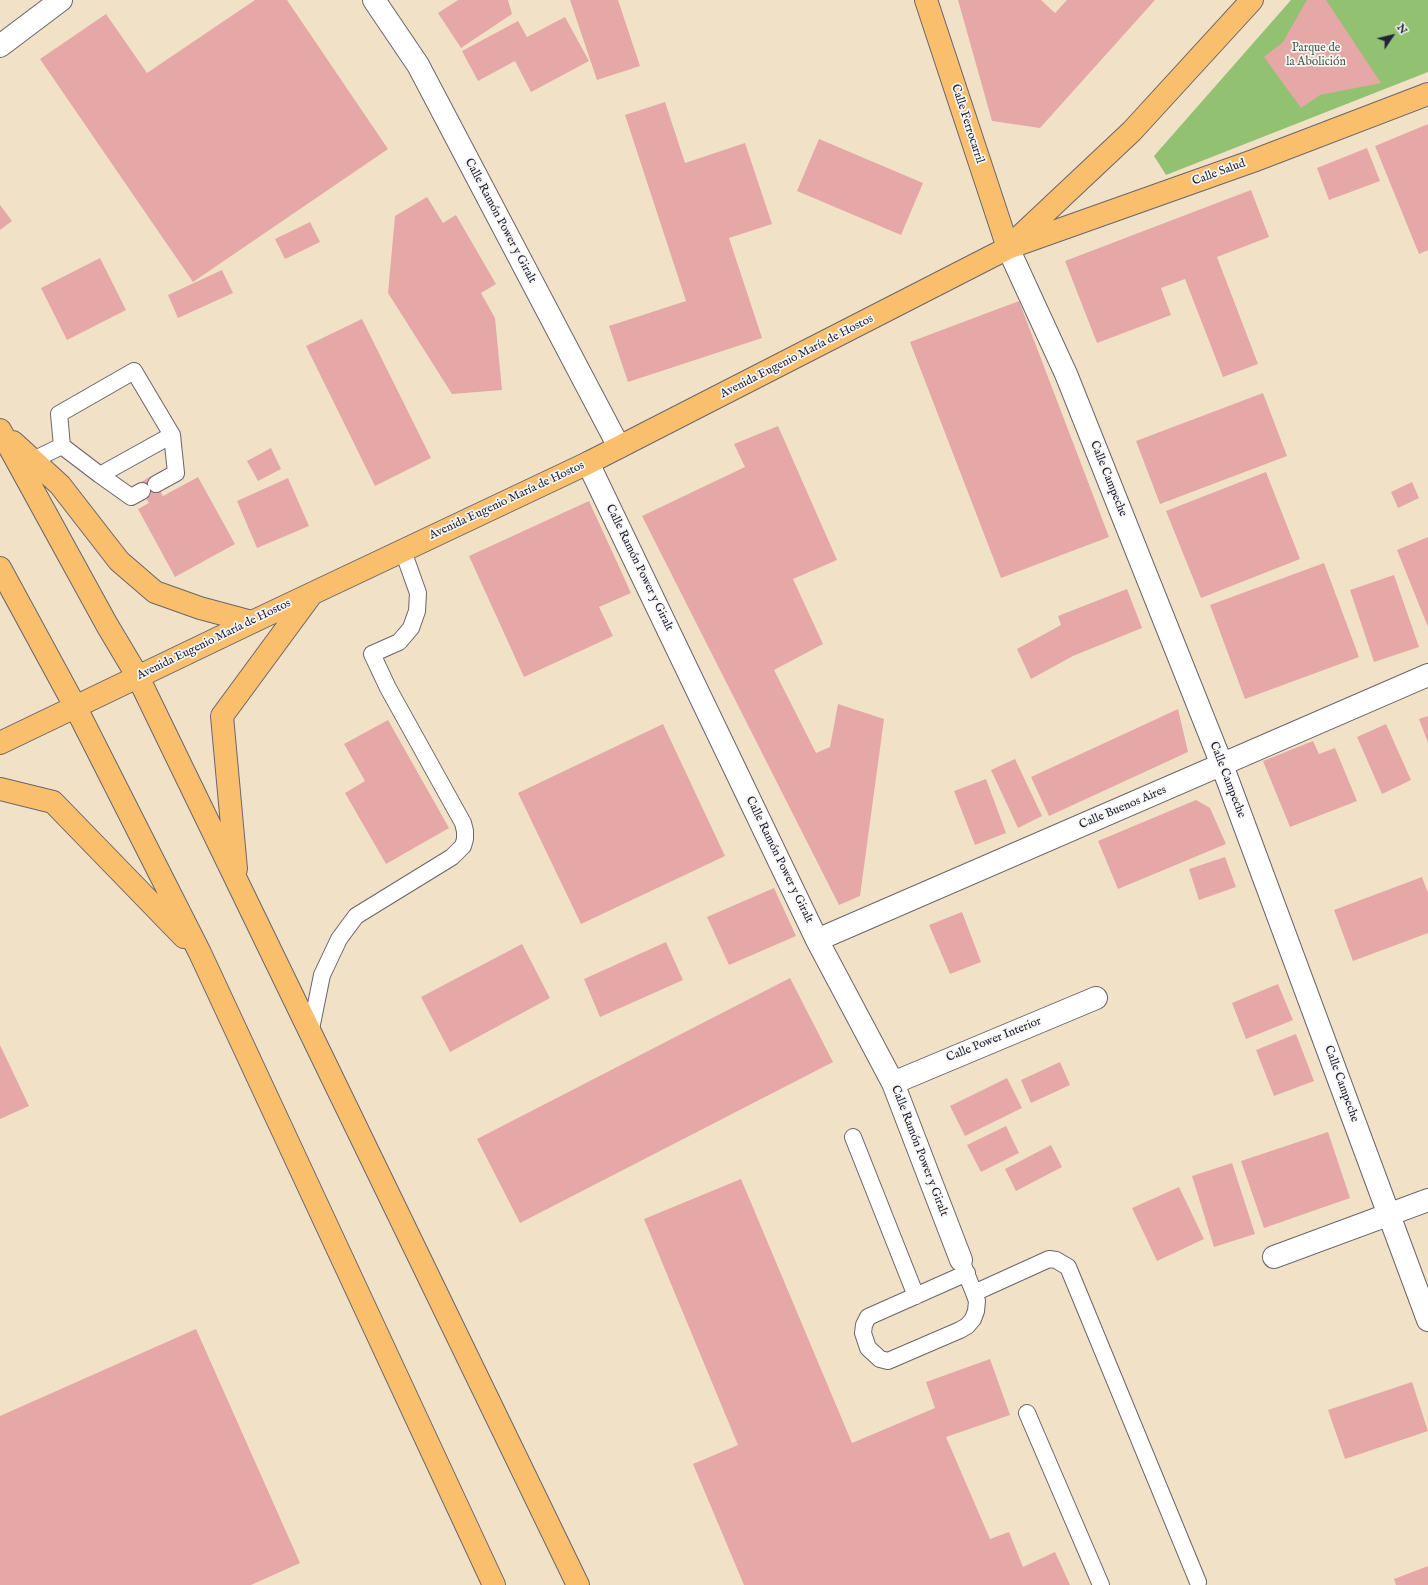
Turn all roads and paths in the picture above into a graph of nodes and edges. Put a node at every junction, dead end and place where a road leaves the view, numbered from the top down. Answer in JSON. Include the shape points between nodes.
{"nodes":[{"id":1,"x":61,"y":0,"type":"edge"},
{"id":2,"x":374,"y":0,"type":"edge"},
{"id":3,"x":926,"y":0,"type":"edge"},
{"id":4,"x":1252,"y":0,"type":"edge"},
{"id":5,"x":0,"y":46,"type":"edge"},
{"id":6,"x":1428,"y":94,"type":"edge"},
{"id":7,"x":1008,"y":248,"type":"junction"},
{"id":8,"x":0,"y":430,"type":"edge"},
{"id":9,"x":172,"y":435,"type":"junction"},
{"id":10,"x":62,"y":446,"type":"junction"},
{"id":11,"x":619,"y":447,"type":"junction"},
{"id":12,"x":33,"y":460,"type":"junction"},
{"id":13,"x":588,"y":463,"type":"junction"},
{"id":14,"x":100,"y":476,"type":"junction"},
{"id":15,"x":403,"y":550,"type":"junction"},
{"id":16,"x":0,"y":568,"type":"edge"},
{"id":17,"x":312,"y":593,"type":"junction"},
{"id":18,"x":252,"y":622,"type":"junction"},
{"id":19,"x":1428,"y":675,"type":"edge"},
{"id":20,"x":138,"y":677,"type":"junction"},
{"id":21,"x":76,"y":708,"type":"junction"},
{"id":22,"x":0,"y":744,"type":"edge"},
{"id":23,"x":1222,"y":765,"type":"junction"},
{"id":24,"x":0,"y":789,"type":"edge"},
{"id":25,"x":237,"y":882,"type":"junction"},
{"id":26,"x":817,"y":940,"type":"junction"},
{"id":27,"x":200,"y":953,"type":"junction"},
{"id":28,"x":1096,"y":998,"type":"dead end"},
{"id":29,"x":310,"y":1034,"type":"junction"},
{"id":30,"x":892,"y":1083,"type":"junction"},
{"id":31,"x":853,"y":1137,"type":"dead end"},
{"id":32,"x":1428,"y":1200,"type":"edge"},
{"id":33,"x":1389,"y":1214,"type":"junction"},
{"id":34,"x":1274,"y":1257,"type":"dead end"},
{"id":35,"x":964,"y":1266,"type":"junction"},
{"id":36,"x":974,"y":1293,"type":"junction"},
{"id":37,"x":916,"y":1296,"type":"junction"},
{"id":38,"x":1428,"y":1320,"type":"edge"},
{"id":39,"x":1027,"y":1413,"type":"dead end"},
{"id":40,"x":1198,"y":1582,"type":"dead end"},
{"id":41,"x":494,"y":1585,"type":"edge"},
{"id":42,"x":578,"y":1585,"type":"edge"},
{"id":43,"x":1101,"y":1585,"type":"edge"}],
"edges":[{"from":1,"to":5,"type":"street"},
{"from":2,"to":11,"type":"street","name":"Calle Ramón Power y Giralt","via":[[418,66]]},
{"from":3,"to":7,"type":"main road","name":"Calle Ferrocarril"},
{"from":4,"to":7,"type":"main road","via":[[1132,131]]},
{"from":6,"to":7,"type":"main road","name":"Calle Salud","via":[[1252,161]]},
{"from":7,"to":11,"type":"main road","name":"Avenida Eugenio María de Hostos"},
{"from":7,"to":23,"type":"street","name":"Calle Campeche","via":[[1066,374]]},
{"from":8,"to":12,"type":"main road"},
{"from":8,"to":20,"type":"main road"},
{"from":9,"to":10,"type":"lane","via":[[134,371],[59,414]]},
{"from":9,"to":14,"type":"lane"},
{"from":9,"to":14,"type":"lane","via":[[176,473],[131,497]]},
{"from":10,"to":12,"type":"lane"},
{"from":10,"to":14,"type":"lane"},
{"from":11,"to":13,"type":"main road","name":"Avenida Eugenio María de Hostos"},
{"from":12,"to":18,"type":"main road","via":[[60,485],[119,561],[155,592]]},
{"from":13,"to":15,"type":"main road","name":"Avenida Eugenio María de Hostos"},
{"from":13,"to":26,"type":"street","name":"Calle Ramón Power y Giralt"},
{"from":15,"to":17,"type":"main road","name":"Avenida Eugenio María de Hostos"},
{"from":15,"to":29,"type":"lane","via":[[418,593],[418,611],[411,628],[399,642],[372,654],[388,688],[463,823],[465,838],[463,846],[452,857],[356,916],[339,938],[322,975]]},
{"from":16,"to":21,"type":"main road"},
{"from":17,"to":18,"type":"main road","name":"Avenida Eugenio María de Hostos"},
{"from":17,"to":25,"type":"main road","via":[[222,716]]},
{"from":18,"to":20,"type":"main road","name":"Avenida Eugenio María de Hostos"},
{"from":19,"to":23,"type":"street","name":"Calle Buenos Aires"},
{"from":20,"to":21,"type":"main road","name":"Avenida Eugenio María de Hostos"},
{"from":20,"to":25,"type":"main road"},
{"from":21,"to":22,"type":"main road","name":"Avenida Eugenio María de Hostos"},
{"from":21,"to":27,"type":"main road"},
{"from":23,"to":26,"type":"street","name":"Calle Buenos Aires"},
{"from":23,"to":33,"type":"street","name":"Calle Campeche"},
{"from":24,"to":27,"type":"main road","via":[[53,802]]},
{"from":25,"to":29,"type":"main road"},
{"from":26,"to":30,"type":"street","name":"Calle Ramón Power y Giralt"},
{"from":27,"to":41,"type":"main road"},
{"from":28,"to":30,"type":"street","name":"Calle Power Interior"},
{"from":29,"to":42,"type":"main road"},
{"from":30,"to":35,"type":"street","name":"Calle Ramón Power y Giralt"},
{"from":31,"to":37,"type":"lane"},
{"from":32,"to":33,"type":"street"},
{"from":33,"to":34,"type":"street"},
{"from":33,"to":38,"type":"street","name":"Calle Campeche"},
{"from":35,"to":36,"type":"lane"},
{"from":35,"to":37,"type":"lane"},
{"from":36,"to":37,"type":"lane","via":[[976,1311],[967,1326],[888,1361],[880,1359],[864,1341],[864,1325],[868,1317]]},
{"from":36,"to":40,"type":"lane","via":[[1049,1259],[1068,1267]]},
{"from":39,"to":43,"type":"lane"}]}
